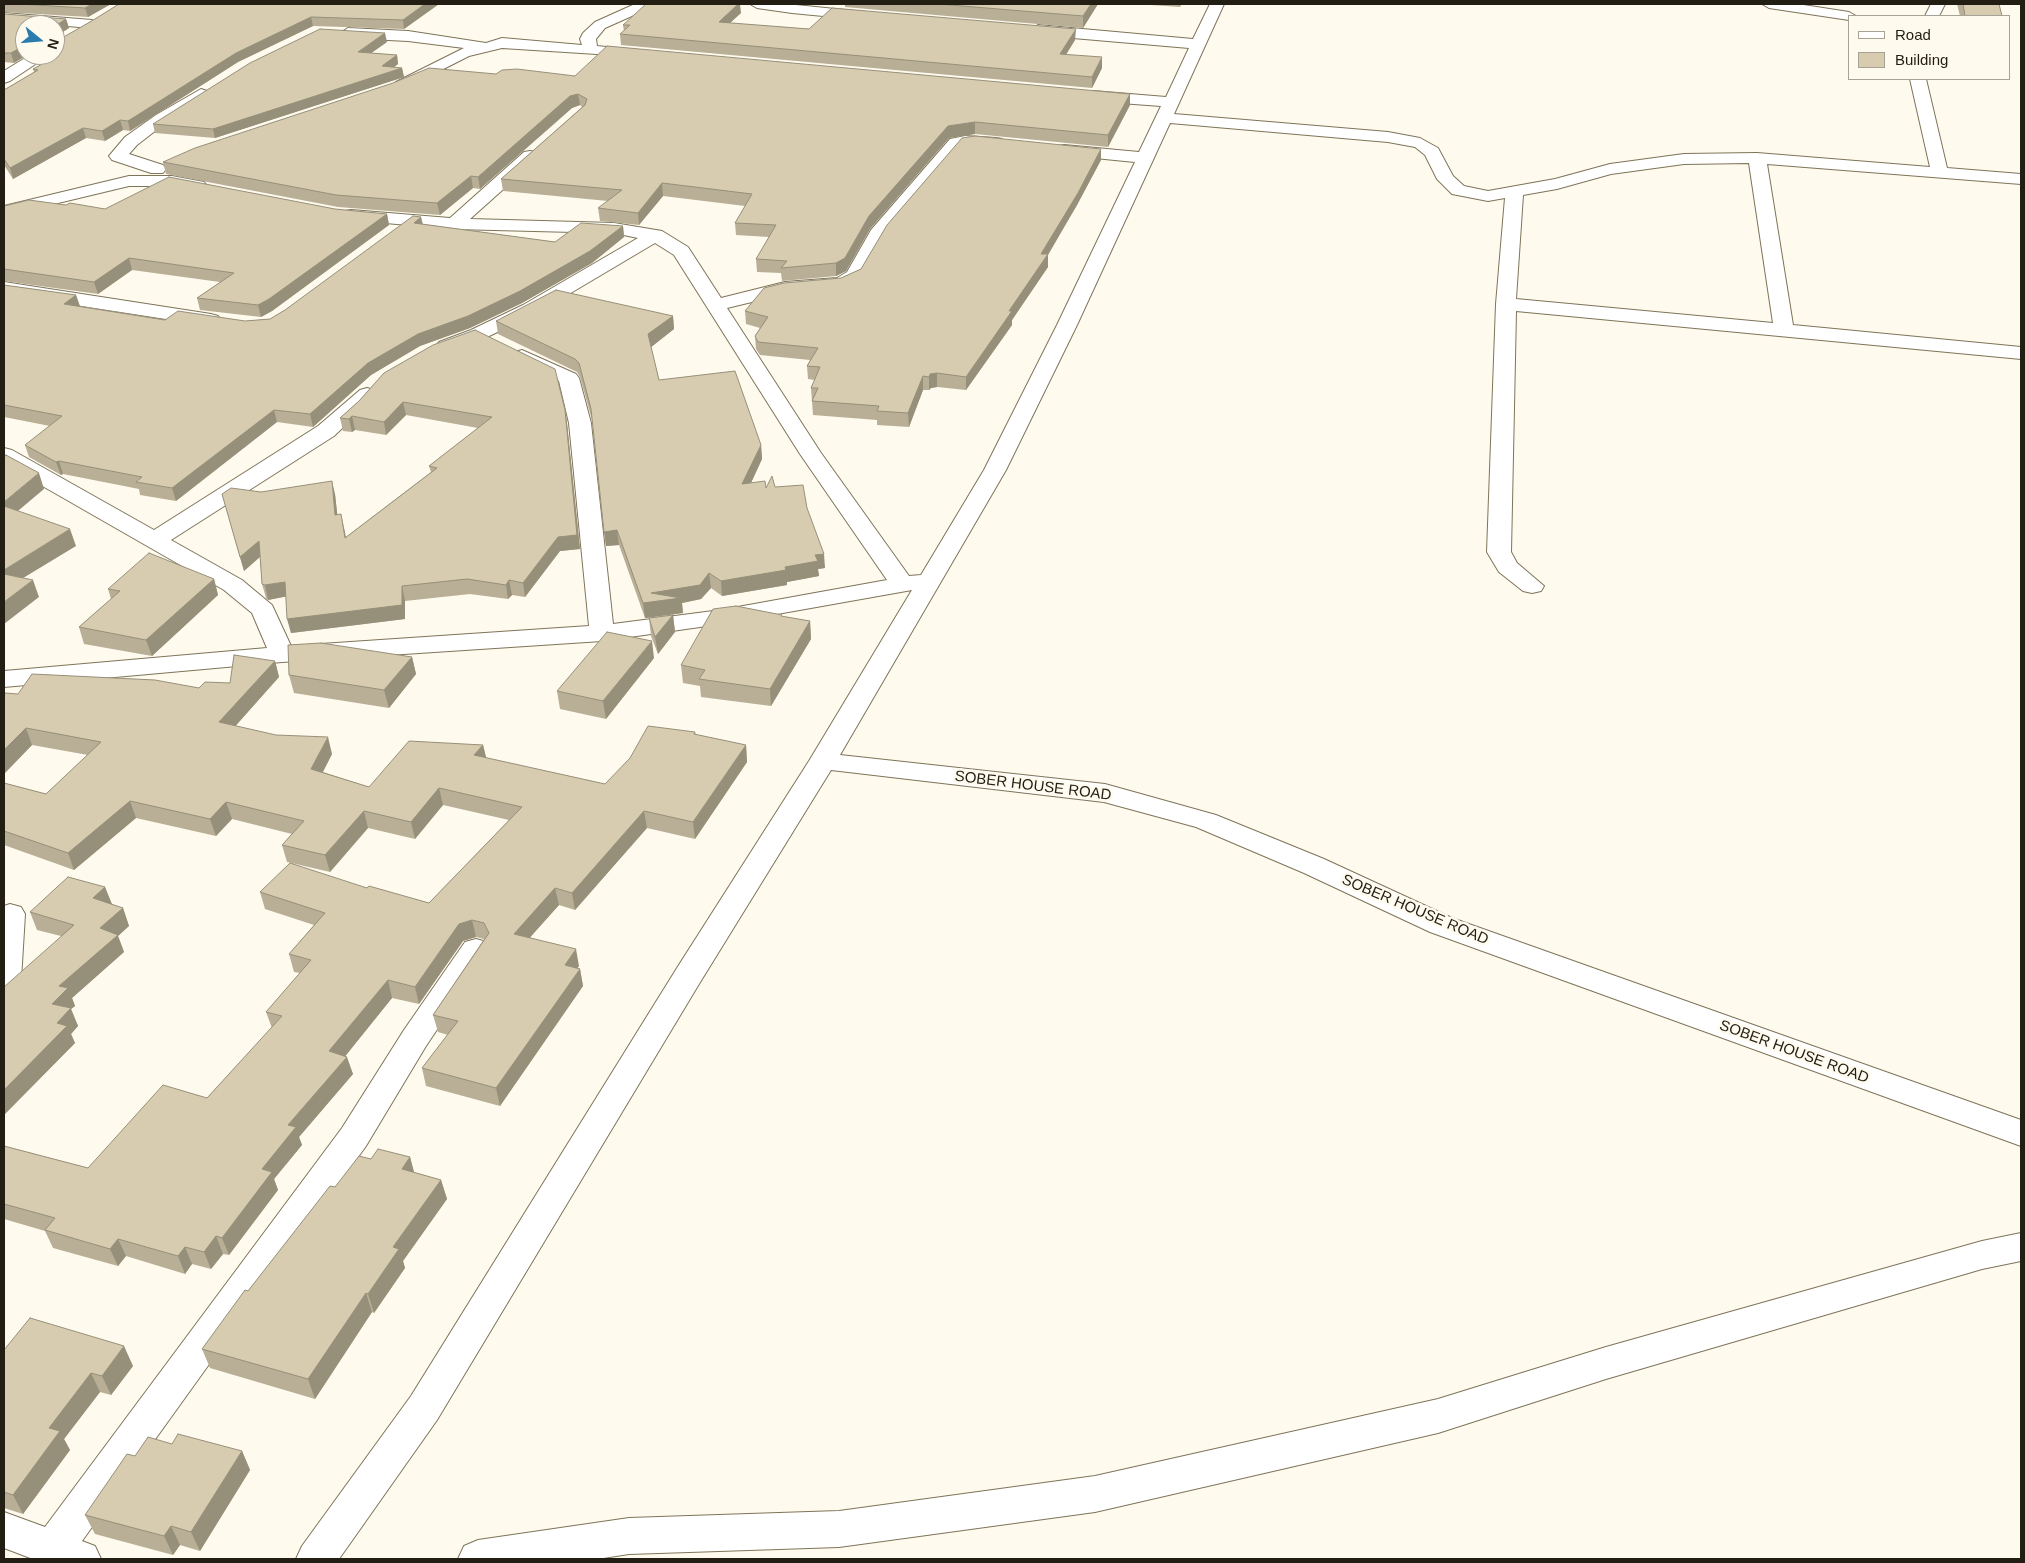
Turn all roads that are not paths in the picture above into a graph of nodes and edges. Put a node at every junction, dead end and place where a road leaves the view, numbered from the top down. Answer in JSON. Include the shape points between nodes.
{"nodes":[{"id":1,"x":647,"y":4,"type":"edge"},
{"id":2,"x":757,"y":4,"type":"edge"},
{"id":3,"x":1216,"y":4,"type":"edge"},
{"id":4,"x":1769,"y":4,"type":"edge"},
{"id":5,"x":108,"y":14,"type":"edge"},
{"id":6,"x":1848,"y":16,"type":"edge"},
{"id":7,"x":4,"y":17,"type":"edge"},
{"id":8,"x":877,"y":17,"type":"edge"},
{"id":9,"x":92,"y":24,"type":"junction"},
{"id":10,"x":1023,"y":29,"type":"edge"},
{"id":11,"x":329,"y":31,"type":"edge"},
{"id":12,"x":70,"y":37,"type":"edge"},
{"id":13,"x":1198,"y":44,"type":"junction"},
{"id":14,"x":483,"y":46,"type":"junction"},
{"id":15,"x":590,"y":49,"type":"junction"},
{"id":16,"x":653,"y":56,"type":"edge"},
{"id":17,"x":25,"y":65,"type":"edge"},
{"id":18,"x":4,"y":78,"type":"edge"},
{"id":19,"x":1918,"y":80,"type":"edge"},
{"id":20,"x":212,"y":87,"type":"edge"},
{"id":21,"x":389,"y":90,"type":"edge"},
{"id":22,"x":1079,"y":95,"type":"edge"},
{"id":23,"x":1168,"y":110,"type":"junction"},
{"id":24,"x":542,"y":145,"type":"edge"},
{"id":25,"x":1013,"y":145,"type":"edge"},
{"id":26,"x":1050,"y":149,"type":"edge"},
{"id":27,"x":1145,"y":158,"type":"junction"},
{"id":28,"x":1757,"y":158,"type":"junction"},
{"id":29,"x":174,"y":161,"type":"edge"},
{"id":30,"x":157,"y":169,"type":"junction"},
{"id":31,"x":1940,"y":174,"type":"junction"},
{"id":32,"x":2021,"y":179,"type":"edge"},
{"id":33,"x":129,"y":181,"type":"junction"},
{"id":34,"x":217,"y":190,"type":"edge"},
{"id":35,"x":1514,"y":192,"type":"junction"},
{"id":36,"x":4,"y":211,"type":"edge"},
{"id":37,"x":328,"y":212,"type":"edge"},
{"id":38,"x":413,"y":219,"type":"junction"},
{"id":39,"x":454,"y":224,"type":"junction"},
{"id":40,"x":655,"y":235,"type":"junction"},
{"id":41,"x":389,"y":236,"type":"edge"},
{"id":42,"x":4,"y":288,"type":"edge"},
{"id":43,"x":1506,"y":304,"type":"junction"},
{"id":44,"x":716,"y":305,"type":"junction"},
{"id":45,"x":228,"y":322,"type":"edge"},
{"id":46,"x":1784,"y":330,"type":"junction"},
{"id":47,"x":478,"y":334,"type":"junction"},
{"id":48,"x":428,"y":352,"type":"edge"},
{"id":49,"x":2021,"y":353,"type":"edge"},
{"id":50,"x":379,"y":381,"type":"edge"},
{"id":51,"x":4,"y":454,"type":"edge"},
{"id":52,"x":155,"y":540,"type":"junction"},
{"id":53,"x":929,"y":581,"type":"junction"},
{"id":54,"x":902,"y":584,"type":"junction"},
{"id":55,"x":1532,"y":586,"type":"dead end"},
{"id":56,"x":602,"y":633,"type":"junction"},
{"id":57,"x":282,"y":654,"type":"junction"},
{"id":58,"x":4,"y":679,"type":"edge"},
{"id":59,"x":823,"y":761,"type":"junction"},
{"id":60,"x":10,"y":914,"type":"dead end"},
{"id":61,"x":476,"y":949,"type":"edge"},
{"id":62,"x":4,"y":982,"type":"edge"},
{"id":63,"x":2021,"y":1133,"type":"edge"},
{"id":64,"x":2021,"y":1247,"type":"edge"},
{"id":65,"x":4,"y":1530,"type":"edge"},
{"id":66,"x":67,"y":1554,"type":"edge"},
{"id":67,"x":316,"y":1559,"type":"edge"},
{"id":68,"x":478,"y":1559,"type":"edge"}],
"edges":[{"from":1,"to":15,"type":"street","via":[[600,25],[588,39]]},
{"from":2,"to":8,"type":"street"},
{"from":3,"to":13,"type":"street"},
{"from":4,"to":6,"type":"street"},
{"from":5,"to":9,"type":"street"},
{"from":7,"to":9,"type":"street"},
{"from":9,"to":12,"type":"street"},
{"from":10,"to":13,"type":"street"},
{"from":11,"to":14,"type":"street","via":[[408,36]]},
{"from":13,"to":23,"type":"street"},
{"from":14,"to":15,"type":"street","via":[[502,43]]},
{"from":14,"to":21,"type":"street"},
{"from":15,"to":16,"type":"street"},
{"from":17,"to":18,"type":"street"},
{"from":19,"to":31,"type":"street"},
{"from":20,"to":30,"type":"street","via":[[162,118],[131,141],[118,156]]},
{"from":22,"to":23,"type":"street"},
{"from":23,"to":27,"type":"street"},
{"from":23,"to":35,"type":"street","via":[[1420,143],[1432,152],[1446,179],[1458,190],[1488,196]]},
{"from":24,"to":39,"type":"street"},
{"from":25,"to":44,"type":"street","via":[[965,140],[956,143],[878,234],[854,276],[848,280],[785,288]]},
{"from":26,"to":27,"type":"street"},
{"from":27,"to":53,"type":"street","via":[[995,470]]},
{"from":28,"to":31,"type":"street"},
{"from":28,"to":35,"type":"street","via":[[1684,160],[1610,169]]},
{"from":28,"to":46,"type":"street"},
{"from":29,"to":30,"type":"street"},
{"from":30,"to":33,"type":"street"},
{"from":31,"to":32,"type":"street"},
{"from":33,"to":34,"type":"street","via":[[172,181]]},
{"from":33,"to":36,"type":"street"},
{"from":35,"to":43,"type":"street"},
{"from":37,"to":38,"type":"street"},
{"from":38,"to":39,"type":"street"},
{"from":38,"to":41,"type":"street"},
{"from":39,"to":40,"type":"street","via":[[614,228]]},
{"from":40,"to":44,"type":"street","via":[[682,251]]},
{"from":40,"to":47,"type":"street","via":[[530,309]]},
{"from":42,"to":45,"type":"street"},
{"from":43,"to":46,"type":"street"},
{"from":43,"to":55,"type":"street","via":[[1499,552],[1507,567]]},
{"from":44,"to":54,"type":"street","via":[[811,454]]},
{"from":46,"to":49,"type":"street"},
{"from":47,"to":48,"type":"street"},
{"from":47,"to":56,"type":"street","via":[[569,378],[580,422]]},
{"from":50,"to":52,"type":"street","via":[[326,431]]},
{"from":51,"to":52,"type":"street"},
{"from":52,"to":57,"type":"street","via":[[233,585],[263,610]]},
{"from":53,"to":54,"type":"street"},
{"from":53,"to":59,"type":"street"},
{"from":54,"to":56,"type":"street","via":[[721,617]]},
{"from":56,"to":57,"type":"street"},
{"from":57,"to":58,"type":"street"},
{"from":59,"to":63,"type":"street","name":"SOBER HOUSE ROAD","via":[[1105,793],[1206,820],[1441,925]]},
{"from":59,"to":67,"type":"street","via":[[424,1408]]},
{"from":60,"to":62,"type":"street"},
{"from":61,"to":66,"type":"street","via":[[415,1038],[354,1138]]},
{"from":64,"to":68,"type":"street","via":[[1982,1255],[1606,1363],[1438,1416],[1095,1494],[839,1529],[629,1536]]},
{"from":65,"to":66,"type":"street"}]}
